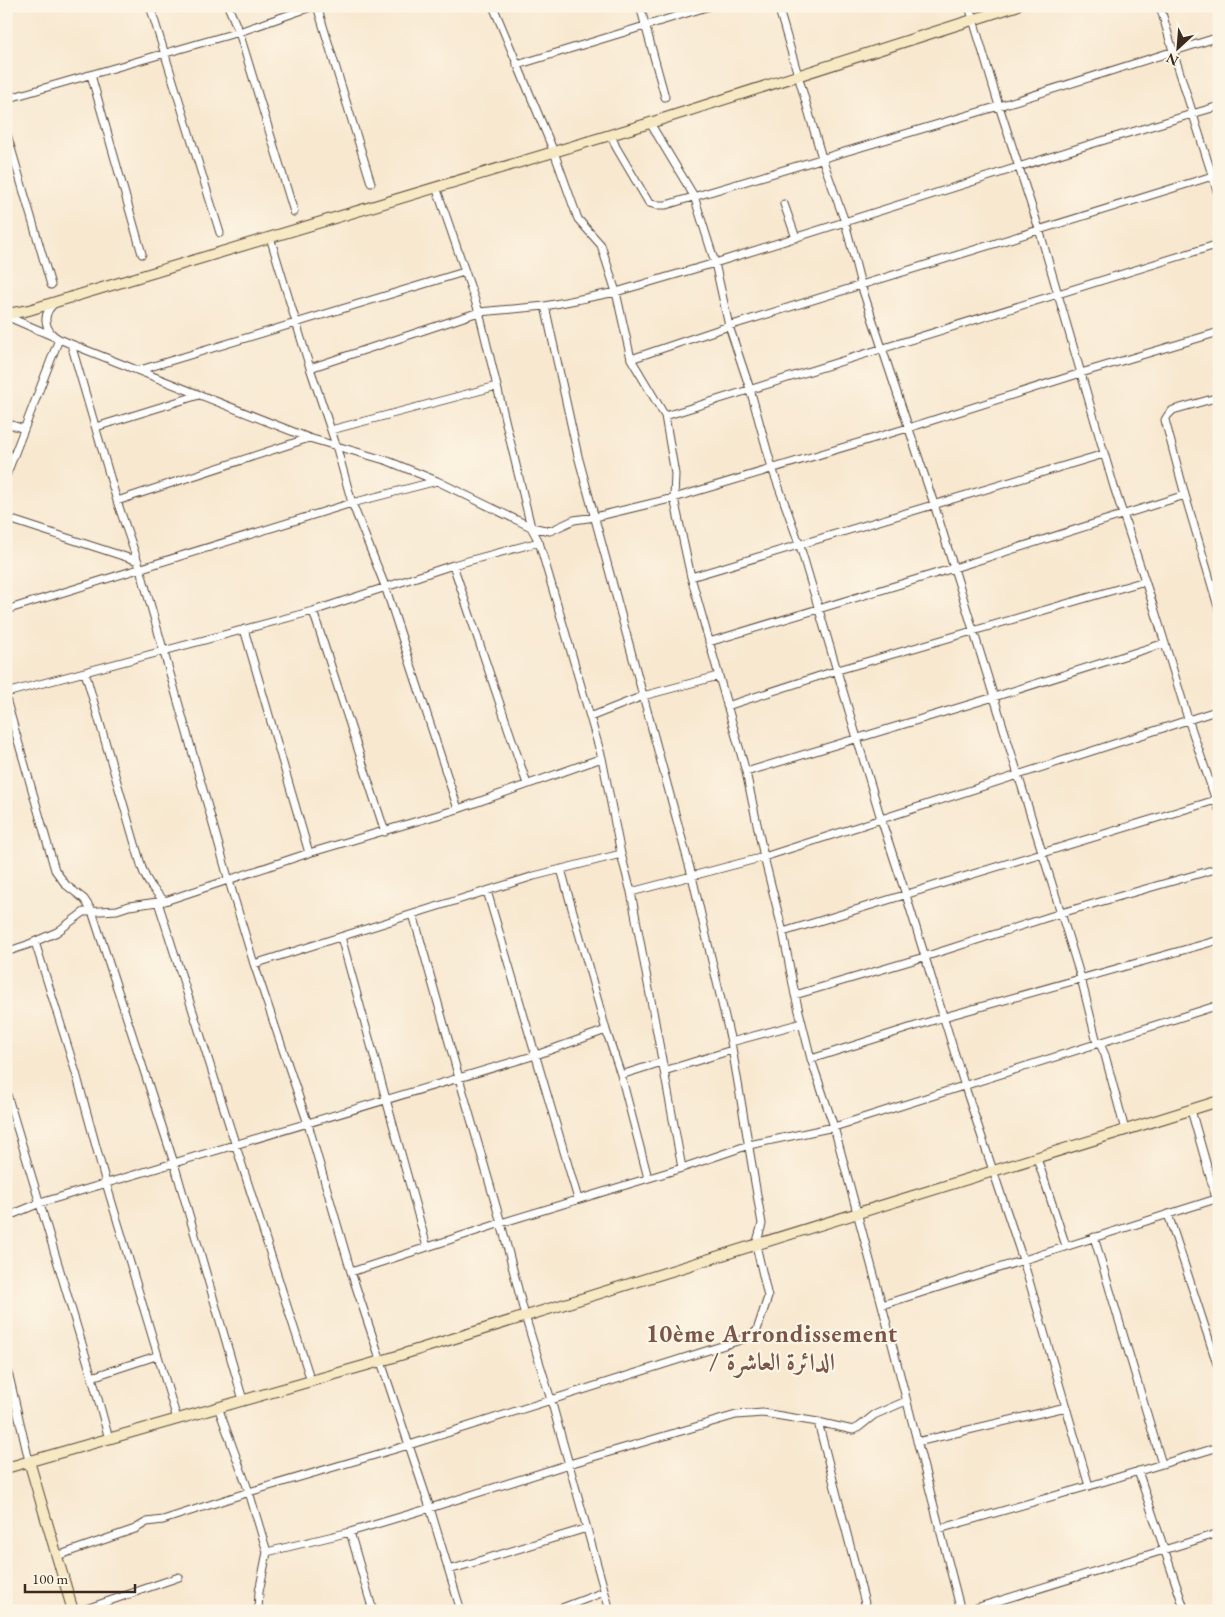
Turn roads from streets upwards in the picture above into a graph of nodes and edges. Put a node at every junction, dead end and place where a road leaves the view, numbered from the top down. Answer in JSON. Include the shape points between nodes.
{"nodes":[{"id":1,"x":150,"y":6,"type":"edge"},
{"id":2,"x":228,"y":6,"type":"edge"},
{"id":3,"x":316,"y":6,"type":"edge"},
{"id":4,"x":493,"y":6,"type":"edge"},
{"id":5,"x":640,"y":6,"type":"edge"},
{"id":6,"x":710,"y":6,"type":"edge"},
{"id":7,"x":778,"y":6,"type":"edge"},
{"id":8,"x":969,"y":6,"type":"edge"},
{"id":9,"x":1016,"y":6,"type":"edge"},
{"id":10,"x":1160,"y":6,"type":"edge"},
{"id":11,"x":973,"y":19,"type":"junction"},
{"id":12,"x":646,"y":26,"type":"junction"},
{"id":13,"x":239,"y":32,"type":"junction"},
{"id":14,"x":1219,"y":37,"type":"edge"},
{"id":15,"x":1172,"y":51,"type":"junction"},
{"id":16,"x":164,"y":54,"type":"junction"},
{"id":17,"x":517,"y":65,"type":"junction"},
{"id":18,"x":91,"y":75,"type":"junction"},
{"id":19,"x":798,"y":75,"type":"junction"},
{"id":20,"x":665,"y":97,"type":"dead end"},
{"id":21,"x":6,"y":99,"type":"edge"},
{"id":22,"x":999,"y":106,"type":"junction"},
{"id":23,"x":1219,"y":106,"type":"edge"},
{"id":24,"x":1192,"y":114,"type":"junction"},
{"id":25,"x":650,"y":123,"type":"junction"},
{"id":26,"x":6,"y":131,"type":"edge"},
{"id":27,"x":611,"y":135,"type":"junction"},
{"id":28,"x":554,"y":152,"type":"junction"},
{"id":29,"x":822,"y":158,"type":"junction"},
{"id":30,"x":1020,"y":167,"type":"junction"},
{"id":31,"x":1215,"y":175,"type":"edge"},
{"id":32,"x":370,"y":183,"type":"dead end"},
{"id":33,"x":436,"y":187,"type":"junction"},
{"id":34,"x":694,"y":196,"type":"junction"},
{"id":35,"x":1219,"y":197,"type":"edge"},
{"id":36,"x":784,"y":204,"type":"dead end"},
{"id":37,"x":294,"y":212,"type":"dead end"},
{"id":38,"x":845,"y":222,"type":"junction"},
{"id":39,"x":1039,"y":229,"type":"junction"},
{"id":40,"x":220,"y":233,"type":"dead end"},
{"id":41,"x":270,"y":237,"type":"junction"},
{"id":42,"x":796,"y":238,"type":"junction"},
{"id":43,"x":1219,"y":244,"type":"edge"},
{"id":44,"x":142,"y":254,"type":"dead end"},
{"id":45,"x":715,"y":263,"type":"junction"},
{"id":46,"x":464,"y":272,"type":"junction"},
{"id":47,"x":51,"y":284,"type":"dead end"},
{"id":48,"x":861,"y":285,"type":"junction"},
{"id":49,"x":616,"y":292,"type":"junction"},
{"id":50,"x":1059,"y":294,"type":"junction"},
{"id":51,"x":62,"y":300,"type":"junction"},
{"id":52,"x":545,"y":306,"type":"junction"},
{"id":53,"x":479,"y":312,"type":"junction"},
{"id":54,"x":6,"y":314,"type":"edge"},
{"id":55,"x":296,"y":322,"type":"junction"},
{"id":56,"x":729,"y":326,"type":"junction"},
{"id":57,"x":1219,"y":332,"type":"edge"},
{"id":58,"x":59,"y":339,"type":"junction"},
{"id":59,"x":71,"y":344,"type":"junction"},
{"id":60,"x":883,"y":348,"type":"junction"},
{"id":61,"x":631,"y":359,"type":"junction"},
{"id":62,"x":310,"y":368,"type":"junction"},
{"id":63,"x":140,"y":370,"type":"junction"},
{"id":64,"x":1081,"y":373,"type":"junction"},
{"id":65,"x":497,"y":386,"type":"junction"},
{"id":66,"x":750,"y":389,"type":"junction"},
{"id":67,"x":199,"y":394,"type":"junction"},
{"id":68,"x":1219,"y":397,"type":"edge"},
{"id":69,"x":665,"y":416,"type":"junction"},
{"id":70,"x":6,"y":423,"type":"edge"},
{"id":71,"x":96,"y":427,"type":"junction"},
{"id":72,"x":908,"y":428,"type":"junction"},
{"id":73,"x":24,"y":429,"type":"junction"},
{"id":74,"x":331,"y":430,"type":"junction"},
{"id":75,"x":309,"y":438,"type":"junction"},
{"id":76,"x":336,"y":445,"type":"junction"},
{"id":77,"x":1104,"y":454,"type":"junction"},
{"id":78,"x":772,"y":468,"type":"junction"},
{"id":79,"x":6,"y":476,"type":"edge"},
{"id":80,"x":437,"y":481,"type":"junction"},
{"id":81,"x":1184,"y":495,"type":"junction"},
{"id":82,"x":674,"y":498,"type":"junction"},
{"id":83,"x":117,"y":501,"type":"junction"},
{"id":84,"x":352,"y":503,"type":"junction"},
{"id":85,"x":934,"y":504,"type":"junction"},
{"id":86,"x":1123,"y":516,"type":"junction"},
{"id":87,"x":595,"y":517,"type":"junction"},
{"id":88,"x":6,"y":518,"type":"edge"},
{"id":89,"x":531,"y":528,"type":"junction"},
{"id":90,"x":539,"y":542,"type":"junction"},
{"id":91,"x":800,"y":546,"type":"junction"},
{"id":92,"x":139,"y":564,"type":"junction"},
{"id":93,"x":453,"y":565,"type":"junction"},
{"id":94,"x":954,"y":568,"type":"junction"},
{"id":95,"x":691,"y":577,"type":"junction"},
{"id":96,"x":1145,"y":581,"type":"junction"},
{"id":97,"x":385,"y":586,"type":"junction"},
{"id":98,"x":6,"y":610,"type":"edge"},
{"id":99,"x":818,"y":610,"type":"junction"},
{"id":100,"x":1219,"y":610,"type":"edge"},
{"id":101,"x":313,"y":611,"type":"junction"},
{"id":102,"x":244,"y":629,"type":"junction"},
{"id":103,"x":973,"y":630,"type":"junction"},
{"id":104,"x":709,"y":642,"type":"junction"},
{"id":105,"x":1165,"y":643,"type":"junction"},
{"id":106,"x":163,"y":651,"type":"junction"},
{"id":107,"x":838,"y":670,"type":"junction"},
{"id":108,"x":85,"y":672,"type":"junction"},
{"id":109,"x":718,"y":676,"type":"junction"},
{"id":110,"x":6,"y":693,"type":"edge"},
{"id":111,"x":643,"y":696,"type":"junction"},
{"id":112,"x":994,"y":696,"type":"junction"},
{"id":113,"x":6,"y":699,"type":"edge"},
{"id":114,"x":727,"y":706,"type":"junction"},
{"id":115,"x":1219,"y":710,"type":"edge"},
{"id":116,"x":590,"y":717,"type":"junction"},
{"id":117,"x":1188,"y":719,"type":"junction"},
{"id":118,"x":857,"y":738,"type":"junction"},
{"id":119,"x":602,"y":758,"type":"junction"},
{"id":120,"x":746,"y":772,"type":"junction"},
{"id":121,"x":1018,"y":775,"type":"junction"},
{"id":122,"x":527,"y":784,"type":"junction"},
{"id":123,"x":1217,"y":800,"type":"edge"},
{"id":124,"x":1219,"y":808,"type":"edge"},
{"id":125,"x":458,"y":809,"type":"junction"},
{"id":126,"x":881,"y":819,"type":"junction"},
{"id":127,"x":385,"y":832,"type":"junction"},
{"id":128,"x":309,"y":853,"type":"junction"},
{"id":129,"x":621,"y":854,"type":"junction"},
{"id":130,"x":1043,"y":854,"type":"junction"},
{"id":131,"x":764,"y":857,"type":"junction"},
{"id":132,"x":1219,"y":868,"type":"edge"},
{"id":133,"x":561,"y":869,"type":"junction"},
{"id":134,"x":692,"y":876,"type":"junction"},
{"id":135,"x":229,"y":881,"type":"junction"},
{"id":136,"x":487,"y":892,"type":"junction"},
{"id":137,"x":631,"y":892,"type":"junction"},
{"id":138,"x":906,"y":894,"type":"junction"},
{"id":139,"x":162,"y":902,"type":"junction"},
{"id":140,"x":92,"y":910,"type":"junction"},
{"id":141,"x":1061,"y":913,"type":"junction"},
{"id":142,"x":414,"y":914,"type":"junction"},
{"id":143,"x":783,"y":932,"type":"junction"},
{"id":144,"x":340,"y":937,"type":"junction"},
{"id":145,"x":1219,"y":940,"type":"edge"},
{"id":146,"x":35,"y":942,"type":"junction"},
{"id":147,"x":6,"y":952,"type":"edge"},
{"id":148,"x":924,"y":957,"type":"junction"},
{"id":149,"x":254,"y":964,"type":"junction"},
{"id":150,"x":1081,"y":978,"type":"junction"},
{"id":151,"x":796,"y":995,"type":"junction"},
{"id":152,"x":1219,"y":1005,"type":"edge"},
{"id":153,"x":944,"y":1017,"type":"junction"},
{"id":154,"x":802,"y":1023,"type":"junction"},
{"id":155,"x":606,"y":1030,"type":"junction"},
{"id":156,"x":1097,"y":1043,"type":"junction"},
{"id":157,"x":731,"y":1046,"type":"junction"},
{"id":158,"x":536,"y":1055,"type":"junction"},
{"id":159,"x":811,"y":1059,"type":"junction"},
{"id":160,"x":662,"y":1062,"type":"junction"},
{"id":161,"x":664,"y":1071,"type":"junction"},
{"id":162,"x":621,"y":1075,"type":"junction"},
{"id":163,"x":459,"y":1078,"type":"junction"},
{"id":164,"x":965,"y":1087,"type":"junction"},
{"id":165,"x":6,"y":1091,"type":"edge"},
{"id":166,"x":386,"y":1100,"type":"junction"},
{"id":167,"x":1219,"y":1101,"type":"edge"},
{"id":168,"x":1192,"y":1110,"type":"junction"},
{"id":169,"x":308,"y":1124,"type":"junction"},
{"id":170,"x":834,"y":1127,"type":"junction"},
{"id":171,"x":1125,"y":1130,"type":"junction"},
{"id":172,"x":236,"y":1145,"type":"junction"},
{"id":173,"x":749,"y":1145,"type":"junction"},
{"id":174,"x":1037,"y":1158,"type":"junction"},
{"id":175,"x":174,"y":1163,"type":"junction"},
{"id":176,"x":682,"y":1168,"type":"junction"},
{"id":177,"x":993,"y":1172,"type":"junction"},
{"id":178,"x":648,"y":1178,"type":"junction"},
{"id":179,"x":106,"y":1183,"type":"junction"},
{"id":180,"x":1217,"y":1198,"type":"edge"},
{"id":181,"x":578,"y":1199,"type":"junction"},
{"id":182,"x":40,"y":1203,"type":"junction"},
{"id":183,"x":858,"y":1213,"type":"junction"},
{"id":184,"x":1168,"y":1214,"type":"junction"},
{"id":185,"x":6,"y":1217,"type":"edge"},
{"id":186,"x":501,"y":1222,"type":"junction"},
{"id":187,"x":1094,"y":1237,"type":"junction"},
{"id":188,"x":756,"y":1245,"type":"junction"},
{"id":189,"x":1066,"y":1246,"type":"junction"},
{"id":190,"x":427,"y":1247,"type":"junction"},
{"id":191,"x":1023,"y":1260,"type":"junction"},
{"id":192,"x":351,"y":1272,"type":"junction"},
{"id":193,"x":882,"y":1304,"type":"junction"},
{"id":194,"x":526,"y":1316,"type":"junction"},
{"id":195,"x":156,"y":1356,"type":"junction"},
{"id":196,"x":381,"y":1361,"type":"junction"},
{"id":197,"x":6,"y":1368,"type":"edge"},
{"id":198,"x":1219,"y":1370,"type":"edge"},
{"id":199,"x":92,"y":1377,"type":"junction"},
{"id":200,"x":8,"y":1380,"type":"edge"},
{"id":201,"x":311,"y":1381,"type":"junction"},
{"id":202,"x":243,"y":1400,"type":"junction"},
{"id":203,"x":551,"y":1400,"type":"junction"},
{"id":204,"x":906,"y":1401,"type":"junction"},
{"id":205,"x":218,"y":1407,"type":"junction"},
{"id":206,"x":1066,"y":1407,"type":"junction"},
{"id":207,"x":177,"y":1420,"type":"junction"},
{"id":208,"x":818,"y":1422,"type":"junction"},
{"id":209,"x":109,"y":1439,"type":"junction"},
{"id":210,"x":917,"y":1442,"type":"junction"},
{"id":211,"x":409,"y":1445,"type":"junction"},
{"id":212,"x":1219,"y":1447,"type":"edge"},
{"id":213,"x":29,"y":1461,"type":"junction"},
{"id":214,"x":569,"y":1464,"type":"junction"},
{"id":215,"x":1162,"y":1464,"type":"junction"},
{"id":216,"x":6,"y":1468,"type":"edge"},
{"id":217,"x":1138,"y":1471,"type":"junction"},
{"id":218,"x":1089,"y":1486,"type":"junction"},
{"id":219,"x":248,"y":1492,"type":"junction"},
{"id":220,"x":430,"y":1508,"type":"junction"},
{"id":221,"x":587,"y":1528,"type":"junction"},
{"id":222,"x":940,"y":1529,"type":"junction"},
{"id":223,"x":350,"y":1532,"type":"junction"},
{"id":224,"x":1219,"y":1533,"type":"edge"},
{"id":225,"x":1165,"y":1550,"type":"junction"},
{"id":226,"x":267,"y":1552,"type":"junction"},
{"id":227,"x":57,"y":1556,"type":"junction"},
{"id":228,"x":449,"y":1570,"type":"junction"},
{"id":229,"x":179,"y":1577,"type":"dead end"},
{"id":230,"x":604,"y":1592,"type":"junction"},
{"id":231,"x":73,"y":1611,"type":"edge"},
{"id":232,"x":80,"y":1611,"type":"edge"},
{"id":233,"x":258,"y":1611,"type":"edge"},
{"id":234,"x":373,"y":1611,"type":"edge"},
{"id":235,"x":461,"y":1611,"type":"edge"},
{"id":236,"x":554,"y":1611,"type":"edge"},
{"id":237,"x":610,"y":1611,"type":"edge"},
{"id":238,"x":867,"y":1611,"type":"edge"},
{"id":239,"x":961,"y":1611,"type":"edge"},
{"id":240,"x":966,"y":1611,"type":"edge"},
{"id":241,"x":1185,"y":1611,"type":"edge"}],
"edges":[{"from":1,"to":16,"type":"street"},
{"from":2,"to":13,"type":"street"},
{"from":3,"to":13,"type":"street"},
{"from":3,"to":32,"type":"street"},
{"from":4,"to":17,"type":"street"},
{"from":5,"to":12,"type":"street"},
{"from":6,"to":12,"type":"street"},
{"from":7,"to":19,"type":"street"},
{"from":8,"to":11,"type":"street"},
{"from":9,"to":11,"type":"street"},
{"from":10,"to":15,"type":"street"},
{"from":11,"to":19,"type":"street"},
{"from":11,"to":22,"type":"street"},
{"from":12,"to":17,"type":"street"},
{"from":12,"to":20,"type":"street"},
{"from":13,"to":16,"type":"street"},
{"from":13,"to":37,"type":"street"},
{"from":14,"to":15,"type":"street"},
{"from":15,"to":22,"type":"street"},
{"from":15,"to":24,"type":"street"},
{"from":16,"to":18,"type":"street"},
{"from":16,"to":40,"type":"street"},
{"from":17,"to":28,"type":"street"},
{"from":18,"to":21,"type":"street"},
{"from":18,"to":44,"type":"street"},
{"from":19,"to":25,"type":"street"},
{"from":19,"to":29,"type":"street"},
{"from":22,"to":29,"type":"street"},
{"from":22,"to":30,"type":"street"},
{"from":23,"to":24,"type":"street"},
{"from":24,"to":30,"type":"street"},
{"from":24,"to":31,"type":"street"},
{"from":25,"to":27,"type":"street"},
{"from":25,"to":34,"type":"street"},
{"from":26,"to":47,"type":"street"},
{"from":27,"to":28,"type":"street"},
{"from":27,"to":34,"type":"street","via":[[649,203],[666,205]]},
{"from":28,"to":33,"type":"street"},
{"from":28,"to":49,"type":"street","via":[[578,219],[601,245]]},
{"from":29,"to":34,"type":"street"},
{"from":29,"to":38,"type":"street"},
{"from":30,"to":38,"type":"street"},
{"from":30,"to":39,"type":"street"},
{"from":31,"to":35,"type":"street"},
{"from":31,"to":39,"type":"street"},
{"from":33,"to":41,"type":"street"},
{"from":33,"to":46,"type":"street"},
{"from":34,"to":45,"type":"street"},
{"from":36,"to":42,"type":"street"},
{"from":38,"to":42,"type":"street"},
{"from":38,"to":48,"type":"street"},
{"from":39,"to":48,"type":"street"},
{"from":39,"to":50,"type":"street"},
{"from":41,"to":51,"type":"street"},
{"from":41,"to":55,"type":"street"},
{"from":42,"to":45,"type":"street"},
{"from":43,"to":50,"type":"street"},
{"from":45,"to":49,"type":"street"},
{"from":45,"to":56,"type":"street"},
{"from":46,"to":53,"type":"street"},
{"from":46,"to":55,"type":"street"},
{"from":48,"to":56,"type":"street"},
{"from":48,"to":60,"type":"street"},
{"from":49,"to":52,"type":"street"},
{"from":49,"to":61,"type":"street"},
{"from":50,"to":60,"type":"street"},
{"from":50,"to":64,"type":"street"},
{"from":51,"to":54,"type":"street"},
{"from":51,"to":58,"type":"street","via":[[51,306],[45,319],[49,332]]},
{"from":52,"to":53,"type":"street"},
{"from":52,"to":87,"type":"street"},
{"from":53,"to":62,"type":"street"},
{"from":53,"to":65,"type":"street"},
{"from":54,"to":58,"type":"street"},
{"from":55,"to":62,"type":"street"},
{"from":55,"to":63,"type":"street"},
{"from":56,"to":61,"type":"street"},
{"from":56,"to":66,"type":"street"},
{"from":57,"to":64,"type":"street"},
{"from":58,"to":59,"type":"street"},
{"from":58,"to":73,"type":"street"},
{"from":59,"to":63,"type":"street"},
{"from":59,"to":71,"type":"street"},
{"from":60,"to":66,"type":"street"},
{"from":60,"to":72,"type":"street"},
{"from":61,"to":69,"type":"street"},
{"from":62,"to":74,"type":"street"},
{"from":63,"to":67,"type":"street"},
{"from":64,"to":72,"type":"street"},
{"from":64,"to":77,"type":"street"},
{"from":65,"to":74,"type":"street"},
{"from":65,"to":89,"type":"street"},
{"from":66,"to":69,"type":"street"},
{"from":66,"to":78,"type":"street"},
{"from":67,"to":71,"type":"street"},
{"from":67,"to":75,"type":"street"},
{"from":68,"to":81,"type":"street","via":[[1174,410],[1165,420]]},
{"from":69,"to":82,"type":"street","via":[[675,474]]},
{"from":70,"to":73,"type":"street"},
{"from":71,"to":83,"type":"street"},
{"from":72,"to":78,"type":"street"},
{"from":72,"to":85,"type":"street"},
{"from":73,"to":79,"type":"street"},
{"from":74,"to":76,"type":"street"},
{"from":75,"to":76,"type":"street"},
{"from":75,"to":83,"type":"street"},
{"from":76,"to":80,"type":"street"},
{"from":76,"to":84,"type":"street"},
{"from":77,"to":85,"type":"street"},
{"from":77,"to":86,"type":"street"},
{"from":78,"to":82,"type":"street"},
{"from":78,"to":91,"type":"street"},
{"from":80,"to":84,"type":"street"},
{"from":80,"to":89,"type":"street"},
{"from":81,"to":86,"type":"street"},
{"from":81,"to":100,"type":"street"},
{"from":82,"to":87,"type":"street"},
{"from":82,"to":95,"type":"street"},
{"from":83,"to":92,"type":"street"},
{"from":84,"to":92,"type":"street"},
{"from":84,"to":97,"type":"street"},
{"from":85,"to":91,"type":"street"},
{"from":85,"to":94,"type":"street"},
{"from":86,"to":94,"type":"street"},
{"from":86,"to":96,"type":"street"},
{"from":87,"to":89,"type":"street","via":[[574,520],[550,531]]},
{"from":87,"to":111,"type":"street"},
{"from":88,"to":92,"type":"street"},
{"from":89,"to":90,"type":"street"},
{"from":90,"to":93,"type":"street"},
{"from":90,"to":116,"type":"street"},
{"from":91,"to":95,"type":"street"},
{"from":91,"to":99,"type":"street"},
{"from":92,"to":98,"type":"street"},
{"from":92,"to":106,"type":"street"},
{"from":93,"to":97,"type":"street"},
{"from":93,"to":122,"type":"street"},
{"from":94,"to":99,"type":"street"},
{"from":94,"to":103,"type":"street"},
{"from":95,"to":104,"type":"street"},
{"from":96,"to":103,"type":"street"},
{"from":96,"to":105,"type":"street"},
{"from":97,"to":101,"type":"street"},
{"from":97,"to":125,"type":"street"},
{"from":99,"to":104,"type":"street"},
{"from":99,"to":107,"type":"street"},
{"from":101,"to":102,"type":"street"},
{"from":101,"to":127,"type":"street"},
{"from":102,"to":106,"type":"street"},
{"from":102,"to":128,"type":"street"},
{"from":103,"to":107,"type":"street"},
{"from":103,"to":112,"type":"street"},
{"from":104,"to":109,"type":"street"},
{"from":105,"to":112,"type":"street"},
{"from":105,"to":117,"type":"street"},
{"from":106,"to":108,"type":"street"},
{"from":106,"to":135,"type":"street"},
{"from":107,"to":114,"type":"street"},
{"from":107,"to":118,"type":"street"},
{"from":108,"to":110,"type":"street"},
{"from":108,"to":139,"type":"street","via":[[142,868],[148,884]]},
{"from":109,"to":111,"type":"street"},
{"from":109,"to":114,"type":"street"},
{"from":111,"to":116,"type":"street"},
{"from":111,"to":134,"type":"street"},
{"from":112,"to":118,"type":"street"},
{"from":112,"to":121,"type":"street"},
{"from":113,"to":140,"type":"street","via":[[55,870]]},
{"from":114,"to":120,"type":"street"},
{"from":115,"to":117,"type":"street"},
{"from":116,"to":119,"type":"street"},
{"from":117,"to":121,"type":"street"},
{"from":117,"to":123,"type":"street"},
{"from":118,"to":120,"type":"street"},
{"from":118,"to":126,"type":"street"},
{"from":119,"to":122,"type":"street"},
{"from":119,"to":129,"type":"street"},
{"from":120,"to":131,"type":"street"},
{"from":121,"to":126,"type":"street"},
{"from":121,"to":130,"type":"street"},
{"from":122,"to":125,"type":"street"},
{"from":123,"to":124,"type":"street"},
{"from":123,"to":130,"type":"street"},
{"from":125,"to":127,"type":"street"},
{"from":126,"to":131,"type":"street"},
{"from":126,"to":138,"type":"street"},
{"from":127,"to":128,"type":"street"},
{"from":128,"to":135,"type":"street"},
{"from":129,"to":133,"type":"street"},
{"from":129,"to":137,"type":"street"},
{"from":130,"to":138,"type":"street"},
{"from":130,"to":141,"type":"street"},
{"from":131,"to":134,"type":"street"},
{"from":131,"to":143,"type":"street"},
{"from":132,"to":141,"type":"street"},
{"from":133,"to":136,"type":"street"},
{"from":133,"to":155,"type":"street"},
{"from":134,"to":137,"type":"street"},
{"from":134,"to":157,"type":"street"},
{"from":135,"to":139,"type":"street"},
{"from":135,"to":149,"type":"street"},
{"from":136,"to":142,"type":"street"},
{"from":136,"to":158,"type":"street"},
{"from":137,"to":160,"type":"street"},
{"from":138,"to":143,"type":"street"},
{"from":138,"to":148,"type":"street"},
{"from":139,"to":140,"type":"street","via":[[117,910]]},
{"from":139,"to":172,"type":"street"},
{"from":140,"to":146,"type":"street","via":[[81,913],[61,930]]},
{"from":140,"to":175,"type":"street"},
{"from":141,"to":148,"type":"street"},
{"from":141,"to":150,"type":"street"},
{"from":142,"to":144,"type":"street"},
{"from":142,"to":163,"type":"street"},
{"from":143,"to":151,"type":"street"},
{"from":144,"to":149,"type":"street"},
{"from":144,"to":166,"type":"street"},
{"from":145,"to":150,"type":"street"},
{"from":146,"to":147,"type":"street"},
{"from":146,"to":179,"type":"street"},
{"from":148,"to":151,"type":"street"},
{"from":148,"to":153,"type":"street"},
{"from":149,"to":169,"type":"street"},
{"from":150,"to":153,"type":"street"},
{"from":150,"to":156,"type":"street"},
{"from":151,"to":154,"type":"street"},
{"from":152,"to":156,"type":"street"},
{"from":153,"to":159,"type":"street"},
{"from":153,"to":164,"type":"street"},
{"from":154,"to":157,"type":"street"},
{"from":154,"to":159,"type":"street"},
{"from":155,"to":158,"type":"street"},
{"from":155,"to":162,"type":"street"},
{"from":156,"to":164,"type":"street"},
{"from":156,"to":171,"type":"street","via":[[1105,1055]]},
{"from":157,"to":161,"type":"street"},
{"from":157,"to":173,"type":"street"},
{"from":158,"to":163,"type":"street"},
{"from":158,"to":181,"type":"street"},
{"from":159,"to":170,"type":"street"},
{"from":160,"to":161,"type":"street"},
{"from":160,"to":162,"type":"street"},
{"from":161,"to":176,"type":"street"},
{"from":162,"to":178,"type":"street"},
{"from":163,"to":166,"type":"street"},
{"from":163,"to":186,"type":"street"},
{"from":164,"to":170,"type":"street"},
{"from":164,"to":177,"type":"street"},
{"from":165,"to":182,"type":"street"},
{"from":166,"to":169,"type":"street"},
{"from":166,"to":190,"type":"street"},
{"from":167,"to":168,"type":"street"},
{"from":168,"to":171,"type":"street"},
{"from":168,"to":180,"type":"street"},
{"from":169,"to":172,"type":"street"},
{"from":169,"to":192,"type":"street"},
{"from":170,"to":173,"type":"street"},
{"from":170,"to":183,"type":"street"},
{"from":171,"to":174,"type":"street"},
{"from":172,"to":175,"type":"street"},
{"from":172,"to":201,"type":"street"},
{"from":173,"to":176,"type":"street"},
{"from":173,"to":188,"type":"street","via":[[762,1224]]},
{"from":174,"to":177,"type":"street"},
{"from":174,"to":189,"type":"street"},
{"from":175,"to":179,"type":"street"},
{"from":175,"to":202,"type":"street"},
{"from":176,"to":178,"type":"street"},
{"from":177,"to":183,"type":"street"},
{"from":177,"to":191,"type":"street"},
{"from":178,"to":181,"type":"street"},
{"from":179,"to":182,"type":"street"},
{"from":179,"to":195,"type":"street"},
{"from":180,"to":184,"type":"street"},
{"from":181,"to":186,"type":"street"},
{"from":182,"to":185,"type":"street"},
{"from":182,"to":199,"type":"street"},
{"from":183,"to":188,"type":"street"},
{"from":183,"to":193,"type":"street"},
{"from":184,"to":187,"type":"street"},
{"from":184,"to":198,"type":"street"},
{"from":186,"to":190,"type":"street"},
{"from":186,"to":194,"type":"street"},
{"from":187,"to":189,"type":"street"},
{"from":187,"to":215,"type":"street"},
{"from":188,"to":194,"type":"street"},
{"from":188,"to":203,"type":"street","via":[[768,1297],[754,1334]]},
{"from":189,"to":191,"type":"street"},
{"from":190,"to":192,"type":"street"},
{"from":191,"to":193,"type":"street"},
{"from":191,"to":206,"type":"street"},
{"from":192,"to":196,"type":"street"},
{"from":193,"to":204,"type":"street"},
{"from":194,"to":196,"type":"street"},
{"from":194,"to":203,"type":"street"},
{"from":195,"to":199,"type":"street"},
{"from":195,"to":207,"type":"street"},
{"from":196,"to":201,"type":"street"},
{"from":196,"to":211,"type":"street"},
{"from":197,"to":200,"type":"street"},
{"from":199,"to":209,"type":"street"},
{"from":200,"to":213,"type":"street"},
{"from":201,"to":202,"type":"street"},
{"from":202,"to":205,"type":"street"},
{"from":203,"to":211,"type":"street"},
{"from":203,"to":214,"type":"street"},
{"from":204,"to":208,"type":"street","via":[[874,1415],[854,1430]]},
{"from":204,"to":210,"type":"street"},
{"from":205,"to":207,"type":"street"},
{"from":205,"to":219,"type":"street"},
{"from":206,"to":210,"type":"street"},
{"from":206,"to":218,"type":"street"},
{"from":207,"to":209,"type":"street"},
{"from":208,"to":214,"type":"street","via":[[763,1413],[736,1415]]},
{"from":208,"to":238,"type":"street"},
{"from":209,"to":213,"type":"street"},
{"from":210,"to":222,"type":"street"},
{"from":211,"to":219,"type":"street"},
{"from":211,"to":220,"type":"street"},
{"from":212,"to":215,"type":"street"},
{"from":213,"to":216,"type":"street"},
{"from":213,"to":227,"type":"street"},
{"from":214,"to":220,"type":"street"},
{"from":214,"to":221,"type":"street"},
{"from":215,"to":217,"type":"street"},
{"from":217,"to":218,"type":"street"},
{"from":217,"to":225,"type":"street"},
{"from":218,"to":222,"type":"street"},
{"from":219,"to":226,"type":"street"},
{"from":219,"to":227,"type":"street","via":[[163,1520],[147,1522]]},
{"from":220,"to":223,"type":"street"},
{"from":220,"to":228,"type":"street"},
{"from":221,"to":228,"type":"street"},
{"from":221,"to":230,"type":"street"},
{"from":222,"to":239,"type":"street"},
{"from":223,"to":226,"type":"street"},
{"from":223,"to":234,"type":"street"},
{"from":224,"to":225,"type":"street"},
{"from":225,"to":240,"type":"street"},
{"from":225,"to":241,"type":"street"},
{"from":226,"to":233,"type":"street"},
{"from":227,"to":231,"type":"street"},
{"from":228,"to":235,"type":"street"},
{"from":229,"to":232,"type":"street"},
{"from":230,"to":236,"type":"street"},
{"from":230,"to":237,"type":"street"}]}
